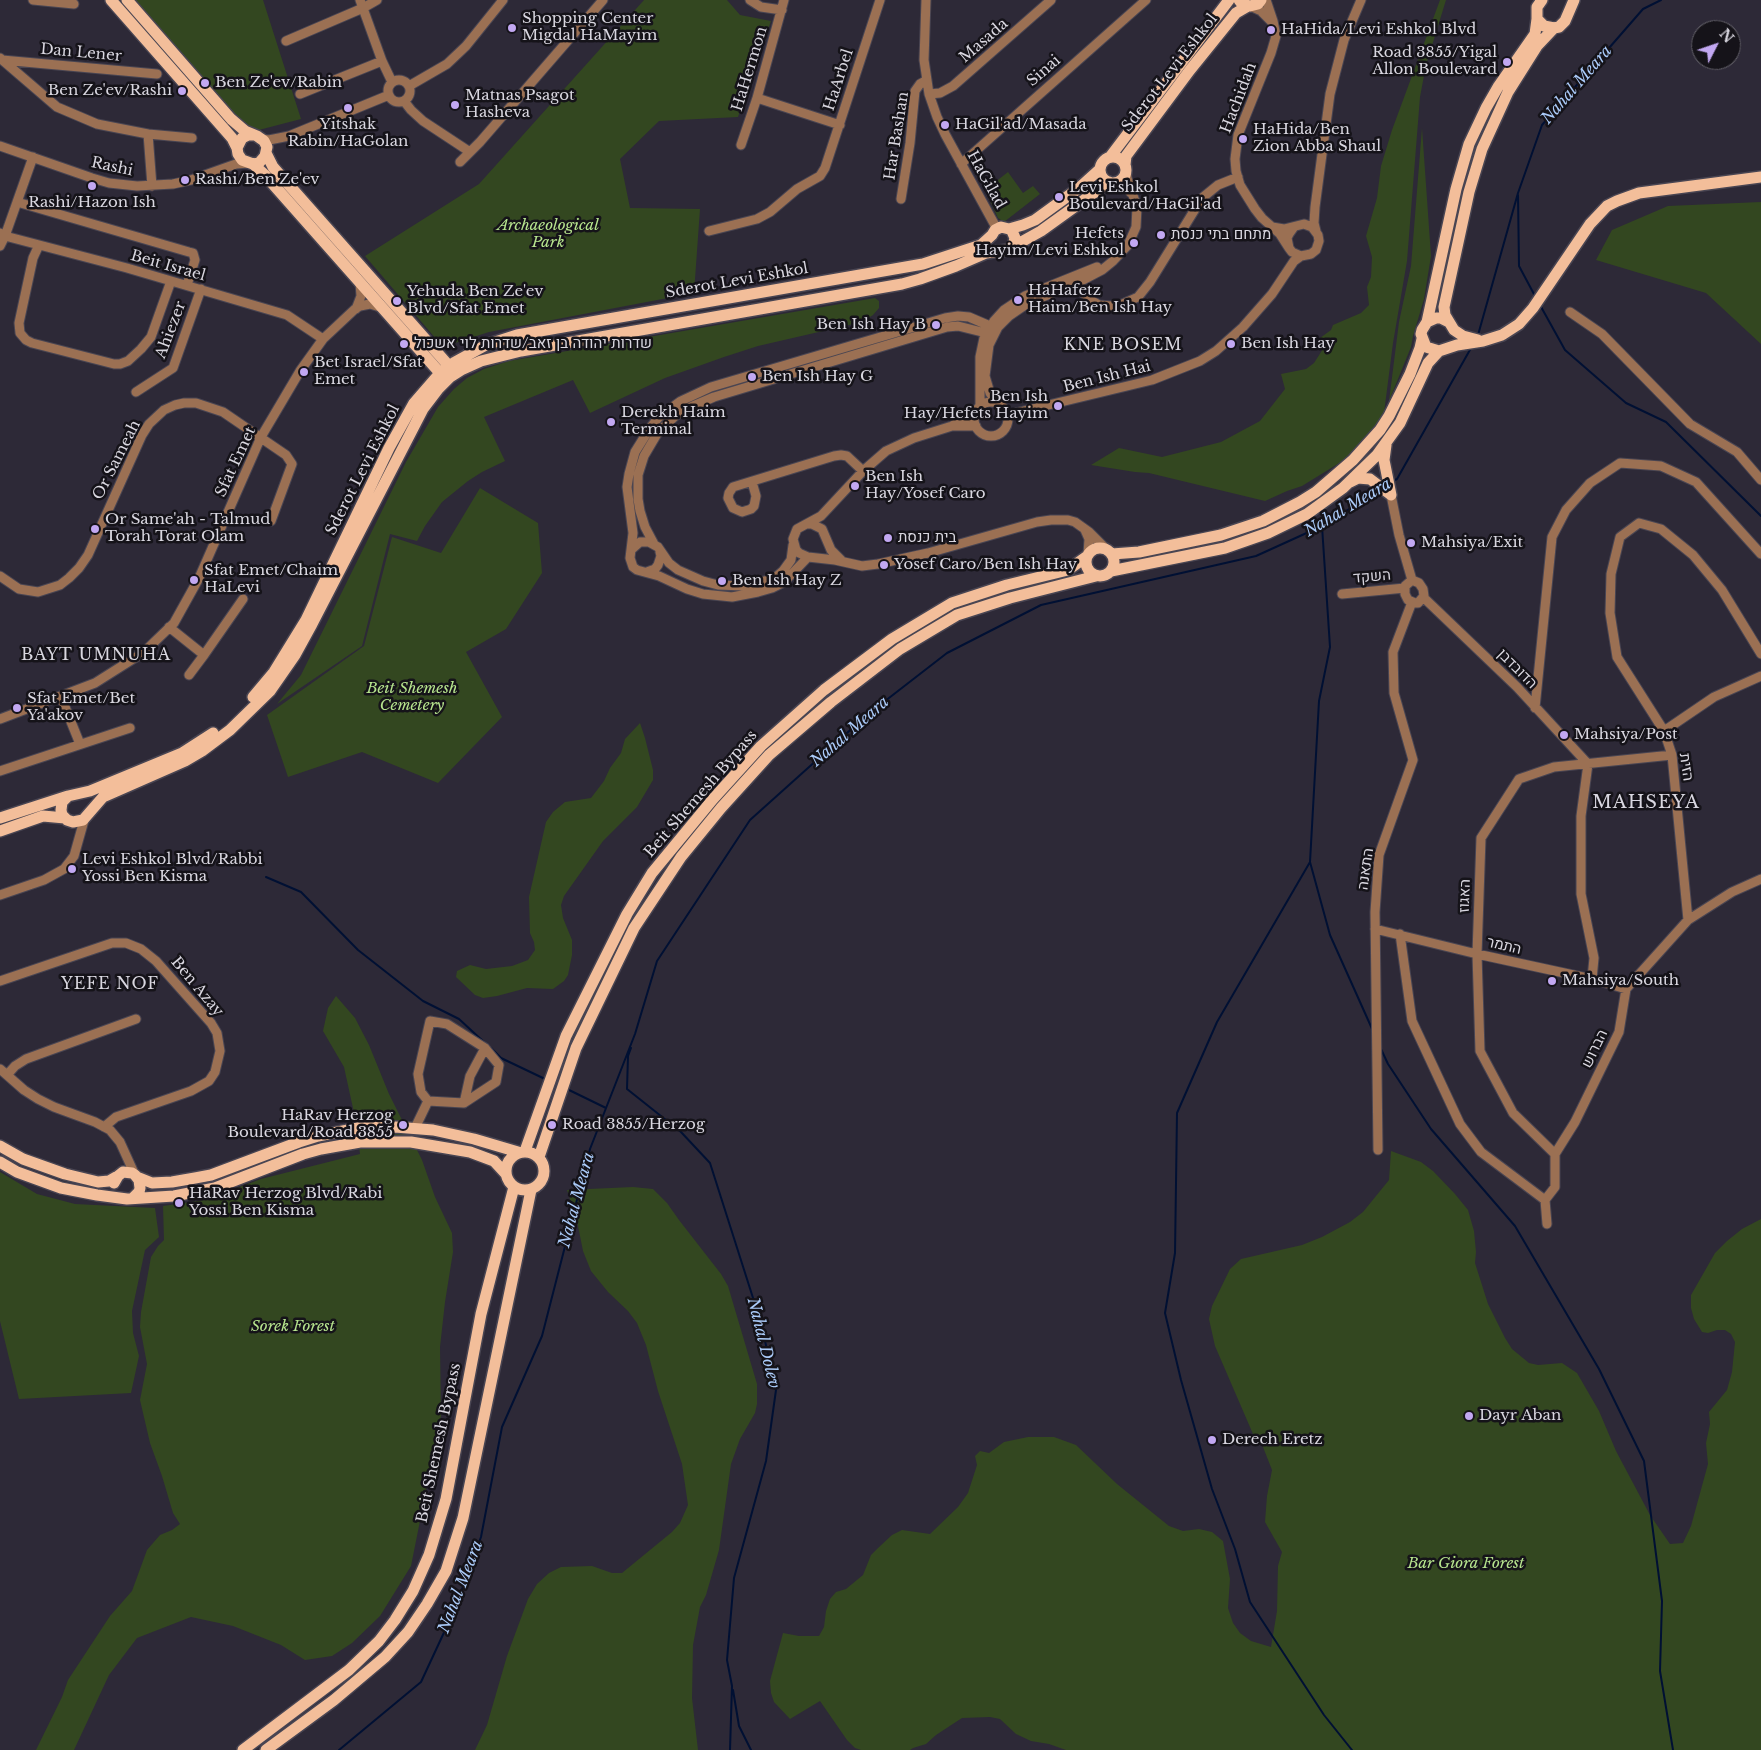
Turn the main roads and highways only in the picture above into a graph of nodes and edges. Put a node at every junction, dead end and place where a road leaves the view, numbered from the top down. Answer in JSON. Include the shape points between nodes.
{"nodes":[{"id":1,"x":111,"y":0,"type":"edge"},
{"id":2,"x":127,"y":0,"type":"edge"},
{"id":3,"x":1229,"y":0,"type":"edge"},
{"id":4,"x":1261,"y":0,"type":"edge"},
{"id":5,"x":1527,"y":0,"type":"edge"},
{"id":6,"x":1542,"y":0,"type":"edge"},
{"id":7,"x":1562,"y":0,"type":"edge"},
{"id":8,"x":1574,"y":0,"type":"edge"},
{"id":9,"x":1245,"y":4,"type":"edge"},
{"id":10,"x":1568,"y":13,"type":"junction"},
{"id":11,"x":1537,"y":17,"type":"junction"},
{"id":12,"x":1554,"y":28,"type":"junction"},
{"id":13,"x":258,"y":137,"type":"junction"},
{"id":14,"x":237,"y":149,"type":"junction"},
{"id":15,"x":267,"y":152,"type":"junction"},
{"id":16,"x":1110,"y":158,"type":"junction"},
{"id":17,"x":251,"y":164,"type":"junction"},
{"id":18,"x":1125,"y":167,"type":"junction"},
{"id":19,"x":1100,"y":169,"type":"junction"},
{"id":20,"x":1761,"y":177,"type":"edge"},
{"id":21,"x":1112,"y":182,"type":"junction"},
{"id":22,"x":999,"y":231,"type":"junction"},
{"id":23,"x":1013,"y":246,"type":"junction"},
{"id":24,"x":1000,"y":250,"type":"junction"},
{"id":25,"x":1427,"y":322,"type":"junction"},
{"id":26,"x":1452,"y":326,"type":"junction"},
{"id":27,"x":1422,"y":339,"type":"junction"},
{"id":28,"x":1483,"y":341,"type":"junction"},
{"id":29,"x":1444,"y":350,"type":"junction"},
{"id":30,"x":446,"y":372,"type":"junction"},
{"id":31,"x":1387,"y":442,"type":"junction"},
{"id":32,"x":1347,"y":484,"type":"junction"},
{"id":33,"x":1110,"y":552,"type":"junction"},
{"id":34,"x":1088,"y":555,"type":"junction"},
{"id":35,"x":1112,"y":571,"type":"junction"},
{"id":36,"x":1096,"y":576,"type":"junction"},
{"id":37,"x":73,"y":795,"type":"junction"},
{"id":38,"x":87,"y":816,"type":"junction"},
{"id":39,"x":0,"y":818,"type":"edge"},
{"id":40,"x":67,"y":820,"type":"junction"},
{"id":41,"x":0,"y":831,"type":"edge"},
{"id":42,"x":0,"y":1146,"type":"edge"},
{"id":43,"x":521,"y":1152,"type":"junction"},
{"id":44,"x":539,"y":1157,"type":"junction"},
{"id":45,"x":0,"y":1162,"type":"edge"},
{"id":46,"x":506,"y":1174,"type":"junction"},
{"id":47,"x":118,"y":1176,"type":"junction"},
{"id":48,"x":136,"y":1176,"type":"junction"},
{"id":49,"x":514,"y":1187,"type":"junction"},
{"id":50,"x":531,"y":1190,"type":"junction"},
{"id":51,"x":120,"y":1197,"type":"junction"},
{"id":52,"x":133,"y":1198,"type":"junction"},
{"id":53,"x":243,"y":1750,"type":"edge"},
{"id":54,"x":266,"y":1750,"type":"edge"}],
"edges":[{"from":1,"to":14,"type":"main road","via":[[232,138]]},
{"from":2,"to":13,"type":"main road","via":[[231,119]]},
{"from":3,"to":16,"type":"main road","name":"Sderot Levi Eshkol"},
{"from":4,"to":9,"type":"main road","name":"Sderot Levi Eshkol","via":[[1258,4]]},
{"from":5,"to":11,"type":"main road"},
{"from":6,"to":11,"type":"main road","via":[[1537,7]]},
{"from":7,"to":10,"type":"main road"},
{"from":8,"to":10,"type":"main road"},
{"from":9,"to":18,"type":"main road","name":"Sderot Levi Eshkol","via":[[1212,41],[1137,140],[1126,156]]},
{"from":10,"to":12,"type":"main road","via":[[1562,24]]},
{"from":11,"to":12,"type":"main road","via":[[1544,26]]},
{"from":11,"to":25,"type":"main road","via":[[1535,34],[1494,94],[1469,144]]},
{"from":12,"to":26,"type":"main road","via":[[1543,38],[1508,92],[1482,149],[1469,192],[1444,307]]},
{"from":13,"to":14,"type":"main road","via":[[248,135],[242,138]]},
{"from":13,"to":15,"type":"main road","via":[[266,144]]},
{"from":14,"to":17,"type":"main road","via":[[240,157]]},
{"from":15,"to":17,"type":"main road","via":[[261,161]]},
{"from":15,"to":30,"type":"main road","via":[[273,167]]},
{"from":16,"to":18,"type":"main road","via":[[1119,159]]},
{"from":16,"to":19,"type":"main road","via":[[1103,161]]},
{"from":17,"to":30,"type":"main road","via":[[264,174],[360,283]]},
{"from":18,"to":21,"type":"main road","via":[[1121,180]]},
{"from":19,"to":21,"type":"main road","via":[[1102,177]]},
{"from":19,"to":22,"type":"main road","name":"Sderot Levi Eshkol","via":[[1035,220]]},
{"from":20,"to":28,"type":"main road","via":[[1639,193],[1606,206],[1525,318],[1510,330]]},
{"from":21,"to":23,"type":"main road","via":[[1041,231]]},
{"from":22,"to":23,"type":"main road","via":[[1014,234]]},
{"from":22,"to":24,"type":"main road","via":[[994,246]]},
{"from":22,"to":30,"type":"main road","name":"Sderot Levi Eshkol","via":[[981,245],[923,264],[517,335],[486,345]]},
{"from":23,"to":24,"type":"main road"},
{"from":24,"to":30,"type":"main road","name":"Sderot Levi Eshkol","via":[[902,284],[505,354]]},
{"from":25,"to":26,"type":"main road","via":[[1445,319]]},
{"from":25,"to":27,"type":"main road","via":[[1422,330]]},
{"from":26,"to":28,"type":"main road","via":[[1470,338]]},
{"from":26,"to":29,"type":"main road","via":[[1454,340]]},
{"from":27,"to":29,"type":"main road","via":[[1426,347]]},
{"from":27,"to":33,"type":"main road","via":[[1410,374],[1380,430],[1353,460],[1316,492],[1269,518],[1228,533],[1139,552]]},
{"from":28,"to":29,"type":"main road"},
{"from":29,"to":31,"type":"main road","via":[[1428,363],[1404,416]]},
{"from":30,"to":37,"type":"main road","name":"Sderot Levi Eshkol","via":[[423,391],[402,423],[306,620],[288,652],[262,687],[226,724],[182,753]]},
{"from":30,"to":38,"type":"main road","name":"Sderot Levi Eshkol","via":[[439,388],[423,409],[295,655],[270,691],[230,730],[202,751],[103,797]]},
{"from":31,"to":32,"type":"main road"},
{"from":31,"to":32,"type":"main road","via":[[1384,460],[1391,495],[1370,479],[1358,478]]},
{"from":32,"to":35,"type":"main road","via":[[1307,514],[1260,536],[1206,552]]},
{"from":33,"to":34,"type":"main road","via":[[1099,548]]},
{"from":33,"to":35,"type":"main road","via":[[1114,561]]},
{"from":34,"to":36,"type":"main road","via":[[1086,567]]},
{"from":34,"to":43,"type":"main road","name":"Beit Shemesh Bypass","via":[[1068,570],[952,603],[892,640],[824,690],[761,746],[712,799],[652,873],[627,914],[566,1036]]},
{"from":35,"to":36,"type":"main road"},
{"from":36,"to":44,"type":"main road","name":"Beit Shemesh Bypass","via":[[957,615],[900,649],[769,755],[681,857],[634,928],[576,1048]]},
{"from":37,"to":38,"type":"main road","via":[[87,802]]},
{"from":37,"to":39,"type":"main road","name":"Sderot Levi Eshkol"},
{"from":37,"to":40,"type":"main road","via":[[61,806]]},
{"from":38,"to":40,"type":"main road","via":[[80,821]]},
{"from":40,"to":41,"type":"main road","via":[[44,816]]},
{"from":42,"to":47,"type":"main road","via":[[23,1159],[65,1174],[98,1182]]},
{"from":43,"to":44,"type":"main road"},
{"from":43,"to":46,"type":"main road","via":[[508,1161]]},
{"from":43,"to":48,"type":"main road","via":[[415,1128],[358,1128],[318,1136],[211,1175],[152,1183]]},
{"from":44,"to":50,"type":"main road","via":[[545,1173]]},
{"from":45,"to":51,"type":"main road","via":[[17,1172],[61,1188],[96,1196]]},
{"from":46,"to":49,"type":"main road"},
{"from":46,"to":52,"type":"main road","via":[[494,1161],[470,1152],[411,1142],[360,1142],[303,1154],[214,1188],[174,1196]]},
{"from":47,"to":48,"type":"main road","via":[[128,1172]]},
{"from":47,"to":51,"type":"main road","via":[[114,1188]]},
{"from":48,"to":52,"type":"main road","via":[[140,1188]]},
{"from":49,"to":50,"type":"main road"},
{"from":49,"to":53,"type":"main road","name":"Beit Shemesh Bypass","via":[[481,1314],[446,1499],[429,1555],[413,1591],[378,1641],[349,1670]]},
{"from":50,"to":54,"type":"main road","via":[[464,1518],[446,1571],[408,1632],[385,1657]]},
{"from":51,"to":52,"type":"main road"}]}
